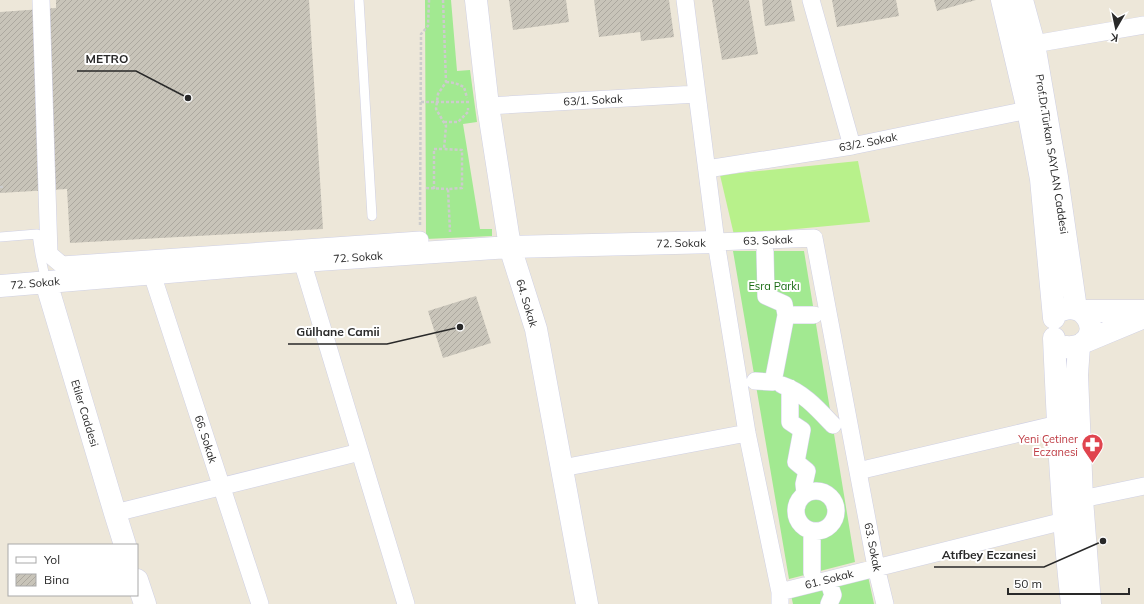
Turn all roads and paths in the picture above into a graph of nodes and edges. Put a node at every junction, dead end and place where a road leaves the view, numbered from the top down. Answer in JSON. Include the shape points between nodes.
{"nodes":[{"id":1,"x":40,"y":0,"type":"edge"},
{"id":2,"x":359,"y":0,"type":"edge"},
{"id":3,"x":429,"y":0,"type":"edge"},
{"id":4,"x":443,"y":0,"type":"edge"},
{"id":5,"x":476,"y":0,"type":"edge"},
{"id":6,"x":685,"y":0,"type":"edge"},
{"id":7,"x":810,"y":0,"type":"edge"},
{"id":8,"x":1002,"y":0,"type":"edge"},
{"id":9,"x":1022,"y":0,"type":"edge"},
{"id":10,"x":1144,"y":25,"type":"edge"},
{"id":11,"x":1034,"y":44,"type":"junction"},
{"id":12,"x":446,"y":82,"type":"junction"},
{"id":13,"x":697,"y":94,"type":"junction"},
{"id":14,"x":421,"y":102,"type":"junction"},
{"id":15,"x":436,"y":103,"type":"junction"},
{"id":16,"x":481,"y":103,"type":"junction"},
{"id":17,"x":1028,"y":110,"type":"junction"},
{"id":18,"x":444,"y":122,"type":"junction"},
{"id":19,"x":852,"y":146,"type":"junction"},
{"id":20,"x":444,"y":149,"type":"junction"},
{"id":21,"x":707,"y":169,"type":"junction"},
{"id":22,"x":0,"y":187,"type":"edge"},
{"id":23,"x":5,"y":187,"type":"dead end"},
{"id":24,"x":426,"y":188,"type":"dead end"},
{"id":25,"x":434,"y":189,"type":"junction"},
{"id":26,"x":448,"y":189,"type":"junction"},
{"id":27,"x":372,"y":216,"type":"dead end"},
{"id":28,"x":0,"y":237,"type":"edge"},
{"id":29,"x":450,"y":238,"type":"dead end"},
{"id":30,"x":420,"y":240,"type":"joint"},
{"id":31,"x":716,"y":242,"type":"junction"},
{"id":32,"x":510,"y":247,"type":"junction"},
{"id":33,"x":765,"y":251,"type":"dead end"},
{"id":34,"x":302,"y":261,"type":"junction"},
{"id":35,"x":152,"y":274,"type":"junction"},
{"id":36,"x":46,"y":282,"type":"junction"},
{"id":37,"x":0,"y":286,"type":"edge"},
{"id":38,"x":1079,"y":310,"type":"junction"},
{"id":39,"x":1144,"y":311,"type":"edge"},
{"id":40,"x":786,"y":315,"type":"junction"},
{"id":41,"x":814,"y":316,"type":"dead end"},
{"id":42,"x":1144,"y":317,"type":"edge"},
{"id":43,"x":1054,"y":328,"type":"junction"},
{"id":44,"x":1082,"y":344,"type":"junction"},
{"id":45,"x":755,"y":381,"type":"dead end"},
{"id":46,"x":773,"y":382,"type":"junction"},
{"id":47,"x":790,"y":388,"type":"junction"},
{"id":48,"x":1058,"y":424,"type":"junction"},
{"id":49,"x":833,"y":425,"type":"dead end"},
{"id":50,"x":747,"y":433,"type":"junction"},
{"id":51,"x":360,"y":452,"type":"junction"},
{"id":52,"x":562,"y":468,"type":"junction"},
{"id":53,"x":858,"y":471,"type":"junction"},
{"id":54,"x":1144,"y":486,"type":"edge"},
{"id":55,"x":222,"y":487,"type":"junction"},
{"id":56,"x":805,"y":494,"type":"junction"},
{"id":57,"x":1082,"y":499,"type":"junction"},
{"id":58,"x":115,"y":514,"type":"junction"},
{"id":59,"x":1064,"y":521,"type":"junction"},
{"id":60,"x":812,"y":531,"type":"junction"},
{"id":61,"x":125,"y":544,"type":"edge"},
{"id":62,"x":876,"y":567,"type":"junction"},
{"id":63,"x":812,"y":573,"type":"dead end"},
{"id":64,"x":138,"y":583,"type":"edge"},
{"id":65,"x":830,"y":586,"type":"dead end"},
{"id":66,"x":780,"y":598,"type":"edge"},
{"id":67,"x":145,"y":604,"type":"edge"},
{"id":68,"x":260,"y":604,"type":"edge"},
{"id":69,"x":406,"y":604,"type":"edge"},
{"id":70,"x":587,"y":604,"type":"edge"},
{"id":71,"x":829,"y":604,"type":"edge"},
{"id":72,"x":885,"y":604,"type":"edge"},
{"id":73,"x":1072,"y":604,"type":"edge"},
{"id":74,"x":1090,"y":604,"type":"edge"}],
"edges":[{"from":1,"to":30,"type":"street","via":[[50,254],[62,265]]},
{"from":2,"to":27,"type":"lane"},
{"from":3,"to":14,"type":"path","via":[[428,26],[421,34]]},
{"from":4,"to":12,"type":"path"},
{"from":5,"to":16,"type":"street","name":"64. Sokak"},
{"from":6,"to":13,"type":"street"},
{"from":7,"to":19,"type":"street"},
{"from":8,"to":17,"type":"street","name":"Prof.Dr.Türkan SAYLAN Caddesi"},
{"from":9,"to":11,"type":"street","name":"Prof.Dr.Türkan SAYLAN Caddesi"},
{"from":10,"to":11,"type":"street"},
{"from":11,"to":38,"type":"street","name":"Prof.Dr.Türkan SAYLAN Caddesi"},
{"from":12,"to":15,"type":"path","via":[[438,94]]},
{"from":12,"to":16,"type":"path","via":[[464,87]]},
{"from":13,"to":16,"type":"street","name":"63/1. Sokak"},
{"from":13,"to":21,"type":"street"},
{"from":14,"to":15,"type":"path"},
{"from":14,"to":30,"type":"path"},
{"from":15,"to":16,"type":"path"},
{"from":15,"to":18,"type":"path","via":[[436,109]]},
{"from":16,"to":18,"type":"path","via":[[458,122]]},
{"from":16,"to":32,"type":"street","name":"64. Sokak"},
{"from":17,"to":19,"type":"street","name":"63/2. Sokak"},
{"from":17,"to":43,"type":"street","name":"Prof.Dr.Türkan SAYLAN Caddesi","via":[[1041,178]]},
{"from":18,"to":20,"type":"path"},
{"from":19,"to":21,"type":"street","name":"63/2. Sokak"},
{"from":20,"to":25,"type":"path","via":[[434,149]]},
{"from":20,"to":26,"type":"path","via":[[462,150],[462,188]]},
{"from":21,"to":31,"type":"street"},
{"from":22,"to":23,"type":"path"},
{"from":24,"to":25,"type":"path"},
{"from":25,"to":26,"type":"path"},
{"from":26,"to":29,"type":"path"},
{"from":28,"to":36,"type":"lane","via":[[37,234]]},
{"from":31,"to":32,"type":"street","name":"72. Sokak"},
{"from":31,"to":50,"type":"street"},
{"from":31,"to":53,"type":"street","name":"63. Sokak","via":[[814,238]]},
{"from":32,"to":34,"type":"street","name":"72. Sokak"},
{"from":32,"to":52,"type":"street","name":"64. Sokak","via":[[536,329]]},
{"from":33,"to":40,"type":"street","via":[[766,296],[784,304]]},
{"from":34,"to":35,"type":"street","name":"72. Sokak"},
{"from":34,"to":51,"type":"street"},
{"from":35,"to":36,"type":"street","name":"72. Sokak"},
{"from":35,"to":55,"type":"street","name":"66. Sokak"},
{"from":36,"to":37,"type":"street","name":"72. Sokak"},
{"from":36,"to":58,"type":"street","name":"Etiler Caddesi"},
{"from":38,"to":39,"type":"street"},
{"from":38,"to":43,"type":"street","via":[[1069,308],[1058,313]]},
{"from":38,"to":44,"type":"street","via":[[1086,315],[1091,326],[1088,338]]},
{"from":40,"to":41,"type":"street"},
{"from":40,"to":46,"type":"street"},
{"from":42,"to":44,"type":"street"},
{"from":43,"to":44,"type":"street","via":[[1061,345],[1073,348]]},
{"from":43,"to":48,"type":"street","name":"Prof.Dr.Türkan SAYLAN Caddesi"},
{"from":44,"to":57,"type":"street","via":[[1077,375]]},
{"from":45,"to":46,"type":"street"},
{"from":46,"to":47,"type":"street"},
{"from":47,"to":49,"type":"street","via":[[810,401]]},
{"from":47,"to":56,"type":"street","via":[[790,422],[802,430],[796,462],[807,471]]},
{"from":48,"to":53,"type":"street"},
{"from":48,"to":59,"type":"street","name":"Prof.Dr.Türkan SAYLAN Caddesi"},
{"from":50,"to":52,"type":"street"},
{"from":50,"to":66,"type":"street"},
{"from":51,"to":55,"type":"street"},
{"from":51,"to":69,"type":"street"},
{"from":52,"to":70,"type":"street","name":"64. Sokak"},
{"from":53,"to":62,"type":"street","name":"63. Sokak"},
{"from":54,"to":57,"type":"street"},
{"from":55,"to":58,"type":"street"},
{"from":55,"to":68,"type":"street","name":"66. Sokak"},
{"from":56,"to":60,"type":"street","via":[[797,505],[797,518],[800,524]]},
{"from":56,"to":60,"type":"street","via":[[812,491],[826,493],[837,508],[831,526],[819,532]]},
{"from":57,"to":74,"type":"street"},
{"from":58,"to":61,"type":"street","name":"Etiler Caddesi"},
{"from":59,"to":62,"type":"street","name":"61. Sokak"},
{"from":59,"to":73,"type":"street","name":"Prof.Dr.Türkan SAYLAN Caddesi"},
{"from":60,"to":63,"type":"street"},
{"from":62,"to":66,"type":"street","name":"61. Sokak"},
{"from":62,"to":72,"type":"street","name":"63. Sokak"},
{"from":64,"to":67,"type":"street"},
{"from":65,"to":71,"type":"street","via":[[833,595]]}]}
